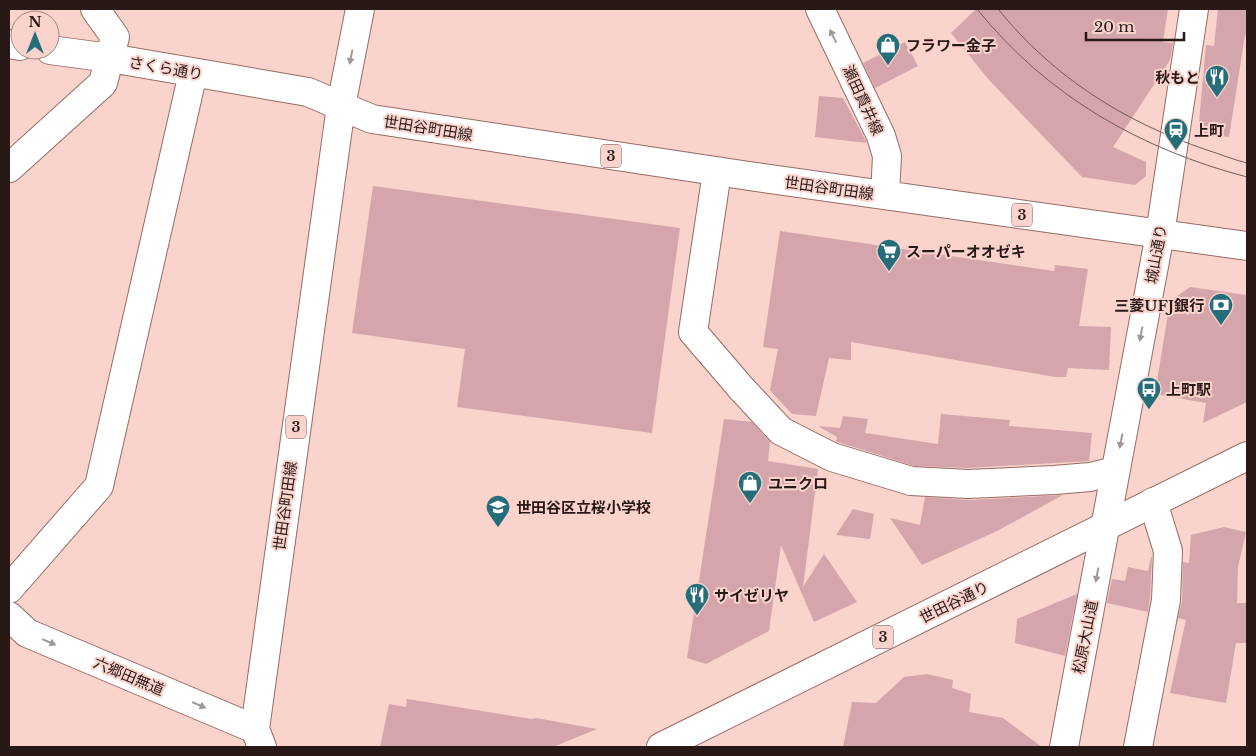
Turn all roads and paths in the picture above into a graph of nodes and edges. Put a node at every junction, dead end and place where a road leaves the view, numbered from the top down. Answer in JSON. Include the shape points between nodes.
{"nodes":[{"id":1,"x":95,"y":9,"type":"edge"},
{"id":2,"x":360,"y":9,"type":"edge"},
{"id":3,"x":820,"y":9,"type":"edge"},
{"id":4,"x":1194,"y":9,"type":"edge"},
{"id":5,"x":60,"y":51,"type":"edge"},
{"id":6,"x":110,"y":58,"type":"junction"},
{"id":7,"x":193,"y":73,"type":"junction"},
{"id":8,"x":341,"y":106,"type":"junction"},
{"id":9,"x":9,"y":168,"type":"edge"},
{"id":10,"x":717,"y":172,"type":"junction"},
{"id":11,"x":885,"y":195,"type":"junction"},
{"id":12,"x":1160,"y":234,"type":"junction"},
{"id":13,"x":1247,"y":246,"type":"edge"},
{"id":14,"x":1247,"y":456,"type":"edge"},
{"id":15,"x":1115,"y":471,"type":"junction"},
{"id":16,"x":1153,"y":502,"type":"junction"},
{"id":17,"x":1106,"y":527,"type":"junction"},
{"id":18,"x":9,"y":589,"type":"edge"},
{"id":19,"x":9,"y":616,"type":"edge"},
{"id":20,"x":259,"y":738,"type":"edge"},
{"id":21,"x":661,"y":747,"type":"edge"},
{"id":22,"x":1064,"y":747,"type":"edge"},
{"id":23,"x":1138,"y":747,"type":"edge"}],
"edges":[{"from":1,"to":6,"type":"main road","via":[[115,37]]},
{"from":2,"to":8,"type":"main road","one_way":true},
{"from":11,"to":3,"type":"main road","name":"瀬田貫井線","one_way":true,"via":[[887,156],[881,136]]},
{"from":4,"to":12,"type":"main road","name":"城山通り"},
{"from":5,"to":6,"type":"main road"},
{"from":6,"to":7,"type":"main road","name":"さくら通り"},
{"from":6,"to":9,"type":"main road","name":"さくら通り","via":[[103,84]]},
{"from":7,"to":8,"type":"main road","name":"さくら通り","via":[[308,92]]},
{"from":7,"to":18,"type":"main road","via":[[99,486]]},
{"from":8,"to":10,"type":"main road","name":"世田谷町田線","number":"3","via":[[372,119]]},
{"from":8,"to":20,"type":"main road","name":"世田谷町田線","number":"3"},
{"from":10,"to":11,"type":"main road","name":"世田谷町田線","number":"3"},
{"from":10,"to":15,"type":"main road","via":[[693,332],[781,431],[832,457],[911,481],[978,484],[1090,477]]},
{"from":11,"to":12,"type":"main road","name":"世田谷町田線","number":"3"},
{"from":12,"to":13,"type":"main road","number":"3"},
{"from":12,"to":15,"type":"main road","name":"城山通り","one_way":true},
{"from":14,"to":16,"type":"main road","name":"世田谷通り","number":"3"},
{"from":15,"to":17,"type":"main road","name":"城山通り"},
{"from":16,"to":17,"type":"main road","name":"世田谷通り","number":"3"},
{"from":16,"to":23,"type":"main road","via":[[1168,551],[1166,600]]},
{"from":17,"to":21,"type":"main road","name":"世田谷通り","number":"3"},
{"from":17,"to":22,"type":"main road","name":"松原大山道","one_way":true},
{"from":19,"to":20,"type":"main road","name":"六郷田無道","one_way":true,"via":[[27,633]]}]}
